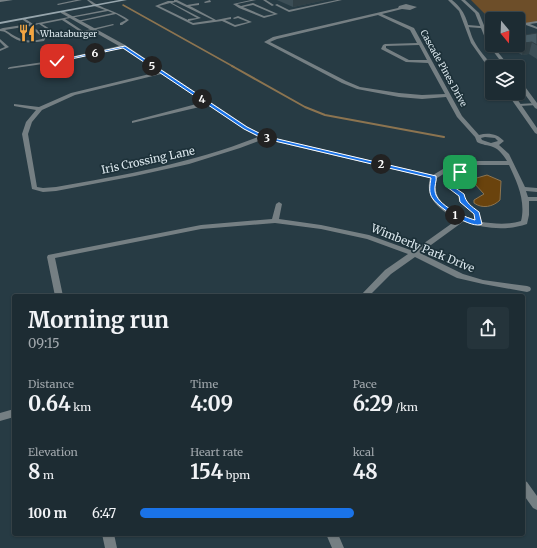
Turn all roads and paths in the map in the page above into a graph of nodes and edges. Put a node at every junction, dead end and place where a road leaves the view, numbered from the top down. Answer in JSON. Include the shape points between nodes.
{"nodes":[{"id":1,"x":12,"y":0,"type":"edge"},
{"id":2,"x":57,"y":0,"type":"edge"},
{"id":3,"x":81,"y":0,"type":"edge"},
{"id":4,"x":88,"y":0,"type":"edge"},
{"id":5,"x":125,"y":0,"type":"edge"},
{"id":6,"x":175,"y":0,"type":"edge"},
{"id":7,"x":255,"y":0,"type":"edge"},
{"id":8,"x":264,"y":0,"type":"edge"},
{"id":9,"x":341,"y":0,"type":"edge"},
{"id":10,"x":450,"y":0,"type":"edge"},
{"id":11,"x":463,"y":0,"type":"edge"},
{"id":12,"x":0,"y":1,"type":"edge"},
{"id":13,"x":64,"y":1,"type":"edge"},
{"id":14,"x":169,"y":2,"type":"junction"},
{"id":15,"x":58,"y":4,"type":"junction"},
{"id":16,"x":198,"y":4,"type":"dead end"},
{"id":17,"x":95,"y":5,"type":"junction"},
{"id":18,"x":187,"y":6,"type":"junction"},
{"id":19,"x":240,"y":7,"type":"junction"},
{"id":20,"x":402,"y":8,"type":"dead end"},
{"id":21,"x":108,"y":10,"type":"junction"},
{"id":22,"x":62,"y":12,"type":"junction"},
{"id":23,"x":116,"y":13,"type":"junction"},
{"id":24,"x":379,"y":14,"type":"junction"},
{"id":25,"x":72,"y":17,"type":"junction"},
{"id":26,"x":230,"y":18,"type":"dead end"},
{"id":27,"x":234,"y":18,"type":"dead end"},
{"id":28,"x":24,"y":19,"type":"junction"},
{"id":29,"x":63,"y":19,"type":"junction"},
{"id":30,"x":185,"y":20,"type":"junction"},
{"id":31,"x":215,"y":20,"type":"junction"},
{"id":32,"x":222,"y":20,"type":"junction"},
{"id":33,"x":78,"y":21,"type":"junction"},
{"id":34,"x":537,"y":22,"type":"edge"},
{"id":35,"x":0,"y":23,"type":"edge"},
{"id":36,"x":39,"y":23,"type":"junction"},
{"id":37,"x":121,"y":24,"type":"dead end"},
{"id":38,"x":527,"y":24,"type":"joint"},
{"id":39,"x":31,"y":25,"type":"junction"},
{"id":40,"x":113,"y":25,"type":"dead end"},
{"id":41,"x":0,"y":26,"type":"edge"},
{"id":42,"x":468,"y":26,"type":"junction"},
{"id":43,"x":482,"y":26,"type":"junction"},
{"id":44,"x":485,"y":27,"type":"edge"},
{"id":45,"x":537,"y":28,"type":"edge"},
{"id":46,"x":94,"y":29,"type":"junction"},
{"id":47,"x":2,"y":30,"type":"edge"},
{"id":48,"x":82,"y":32,"type":"junction"},
{"id":49,"x":0,"y":40,"type":"edge"},
{"id":50,"x":421,"y":44,"type":"junction"},
{"id":51,"x":123,"y":46,"type":"junction"},
{"id":52,"x":0,"y":50,"type":"edge"},
{"id":53,"x":486,"y":60,"type":"edge"},
{"id":54,"x":502,"y":60,"type":"edge"},
{"id":55,"x":429,"y":62,"type":"junction"},
{"id":56,"x":10,"y":68,"type":"dead end"},
{"id":57,"x":162,"y":72,"type":"junction"},
{"id":58,"x":525,"y":90,"type":"edge"},
{"id":59,"x":448,"y":95,"type":"junction"},
{"id":60,"x":515,"y":100,"type":"edge"},
{"id":61,"x":208,"y":103,"type":"junction"},
{"id":62,"x":16,"y":105,"type":"dead end"},
{"id":63,"x":519,"y":105,"type":"junction"},
{"id":64,"x":536,"y":105,"type":"edge"},
{"id":65,"x":40,"y":109,"type":"junction"},
{"id":66,"x":134,"y":122,"type":"dead end"},
{"id":67,"x":468,"y":125,"type":"junction"},
{"id":68,"x":537,"y":132,"type":"edge"},
{"id":69,"x":489,"y":135,"type":"junction"},
{"id":70,"x":264,"y":137,"type":"junction"},
{"id":71,"x":478,"y":137,"type":"junction"},
{"id":72,"x":495,"y":145,"type":"junction"},
{"id":73,"x":511,"y":163,"type":"junction"},
{"id":74,"x":456,"y":174,"type":"dead end"},
{"id":75,"x":434,"y":177,"type":"junction"},
{"id":76,"x":522,"y":189,"type":"junction"},
{"id":77,"x":537,"y":190,"type":"edge"},
{"id":78,"x":525,"y":199,"type":"junction"},
{"id":79,"x":537,"y":199,"type":"edge"},
{"id":80,"x":279,"y":204,"type":"dead end"},
{"id":81,"x":463,"y":220,"type":"junction"},
{"id":82,"x":275,"y":221,"type":"junction"},
{"id":83,"x":479,"y":224,"type":"junction"},
{"id":84,"x":415,"y":254,"type":"junction"},
{"id":85,"x":528,"y":289,"type":"dead end"},
{"id":86,"x":59,"y":294,"type":"edge"},
{"id":87,"x":366,"y":294,"type":"edge"},
{"id":88,"x":12,"y":414,"type":"edge"},
{"id":89,"x":0,"y":417,"type":"edge"},
{"id":90,"x":525,"y":487,"type":"edge"},
{"id":91,"x":537,"y":505,"type":"edge"},
{"id":92,"x":108,"y":536,"type":"edge"},
{"id":93,"x":333,"y":536,"type":"edge"},
{"id":94,"x":111,"y":548,"type":"edge"},
{"id":95,"x":338,"y":548,"type":"edge"}],
"edges":[{"from":1,"to":12,"type":"lane"},
{"from":2,"to":15,"type":"lane"},
{"from":3,"to":13,"type":"lane"},
{"from":4,"to":17,"type":"lane"},
{"from":5,"to":17,"type":"main road"},
{"from":6,"to":14,"type":"lane"},
{"from":6,"to":18,"type":"lane"},
{"from":7,"to":19,"type":"lane","via":[[234,4]]},
{"from":8,"to":9,"type":"lane","via":[[289,11]]},
{"from":10,"to":42,"type":"street","via":[[460,9]]},
{"from":11,"to":43,"type":"street","via":[[474,9]]},
{"from":13,"to":15,"type":"lane"},
{"from":14,"to":30,"type":"lane","via":[[156,6]]},
{"from":14,"to":30,"type":"lane","via":[[200,18]]},
{"from":15,"to":22,"type":"lane"},
{"from":16,"to":18,"type":"lane"},
{"from":17,"to":21,"type":"lane"},
{"from":17,"to":22,"type":"main road"},
{"from":18,"to":31,"type":"lane"},
{"from":19,"to":19,"type":"lane","via":[[264,17],[276,14],[253,4]]},
{"from":20,"to":24,"type":"street"},
{"from":21,"to":23,"type":"lane"},
{"from":21,"to":25,"type":"lane"},
{"from":22,"to":25,"type":"street"},
{"from":22,"to":28,"type":"main road"},
{"from":23,"to":33,"type":"lane"},
{"from":23,"to":37,"type":"lane","via":[[128,20]]},
{"from":24,"to":50,"type":"street","name":"Cascade Pines Drive","via":[[412,30]]},
{"from":24,"to":59,"type":"street","via":[[266,41],[359,88],[422,97]]},
{"from":25,"to":29,"type":"lane"},
{"from":25,"to":33,"type":"street"},
{"from":26,"to":32,"type":"lane"},
{"from":27,"to":32,"type":"lane","via":[[250,22],[235,26]]},
{"from":28,"to":35,"type":"main road"},
{"from":28,"to":39,"type":"lane"},
{"from":29,"to":36,"type":"lane"},
{"from":29,"to":48,"type":"lane"},
{"from":30,"to":31,"type":"lane","via":[[196,24]]},
{"from":31,"to":32,"type":"lane"},
{"from":33,"to":46,"type":"street"},
{"from":34,"to":38,"type":"lane"},
{"from":36,"to":39,"type":"lane"},
{"from":36,"to":48,"type":"lane","via":[[56,35]]},
{"from":38,"to":45,"type":"lane"},
{"from":39,"to":47,"type":"lane"},
{"from":39,"to":47,"type":"lane","via":[[44,37],[43,40],[21,42]]},
{"from":40,"to":46,"type":"lane"},
{"from":41,"to":47,"type":"lane"},
{"from":42,"to":43,"type":"lane"},
{"from":42,"to":53,"type":"street","via":[[473,43]]},
{"from":43,"to":44,"type":"lane"},
{"from":43,"to":54,"type":"street","via":[[489,44]]},
{"from":46,"to":48,"type":"lane"},
{"from":46,"to":51,"type":"street"},
{"from":49,"to":52,"type":"lane","via":[[6,47]]},
{"from":50,"to":55,"type":"street","name":"Cascade Pines Drive"},
{"from":50,"to":55,"type":"street","via":[[391,44],[383,48],[408,61]]},
{"from":51,"to":56,"type":"street","via":[[57,61]]},
{"from":51,"to":57,"type":"street"},
{"from":55,"to":59,"type":"street","name":"Cascade Pines Drive"},
{"from":57,"to":61,"type":"street"},
{"from":57,"to":65,"type":"street","via":[[73,94]]},
{"from":58,"to":64,"type":"street"},
{"from":59,"to":67,"type":"street","name":"Cascade Pines Drive","via":[[460,117]]},
{"from":60,"to":63,"type":"street"},
{"from":61,"to":66,"type":"street"},
{"from":61,"to":70,"type":"street"},
{"from":62,"to":65,"type":"street"},
{"from":63,"to":64,"type":"lane"},
{"from":63,"to":68,"type":"street"},
{"from":65,"to":70,"type":"street","name":"Iris Crossing Lane","via":[[29,122],[24,134],[34,188],[42,190],[156,171],[217,155]]},
{"from":67,"to":69,"type":"street","name":"Cascade Pines Drive"},
{"from":67,"to":71,"type":"street","name":"Cascade Pines Drive"},
{"from":69,"to":71,"type":"street"},
{"from":69,"to":72,"type":"street","via":[[500,139],[500,143]]},
{"from":70,"to":75,"type":"street"},
{"from":71,"to":72,"type":"street","via":[[482,143]]},
{"from":72,"to":73,"type":"street","via":[[506,154]]},
{"from":73,"to":75,"type":"street","via":[[460,165],[448,168]]},
{"from":73,"to":76,"type":"street"},
{"from":74,"to":83,"type":"path","via":[[447,181],[449,186],[462,195],[462,201],[477,213]]},
{"from":75,"to":81,"type":"street","via":[[432,192],[435,199]]},
{"from":76,"to":77,"type":"street"},
{"from":76,"to":78,"type":"street"},
{"from":78,"to":79,"type":"street"},
{"from":78,"to":83,"type":"street","via":[[526,218],[519,225],[499,228]]},
{"from":80,"to":82,"type":"street"},
{"from":81,"to":83,"type":"street"},
{"from":81,"to":84,"type":"street"},
{"from":82,"to":84,"type":"street","name":"Wimberly Park Drive","via":[[368,237]]},
{"from":82,"to":86,"type":"street","name":"Wimberly Park Drive","via":[[201,227],[51,257]]},
{"from":84,"to":85,"type":"street","name":"Wimberly Park Drive","via":[[460,276]]},
{"from":84,"to":87,"type":"street","via":[[388,272]]},
{"from":88,"to":89,"type":"street"},
{"from":90,"to":91,"type":"street"},
{"from":92,"to":94,"type":"street"},
{"from":93,"to":95,"type":"street"}]}
